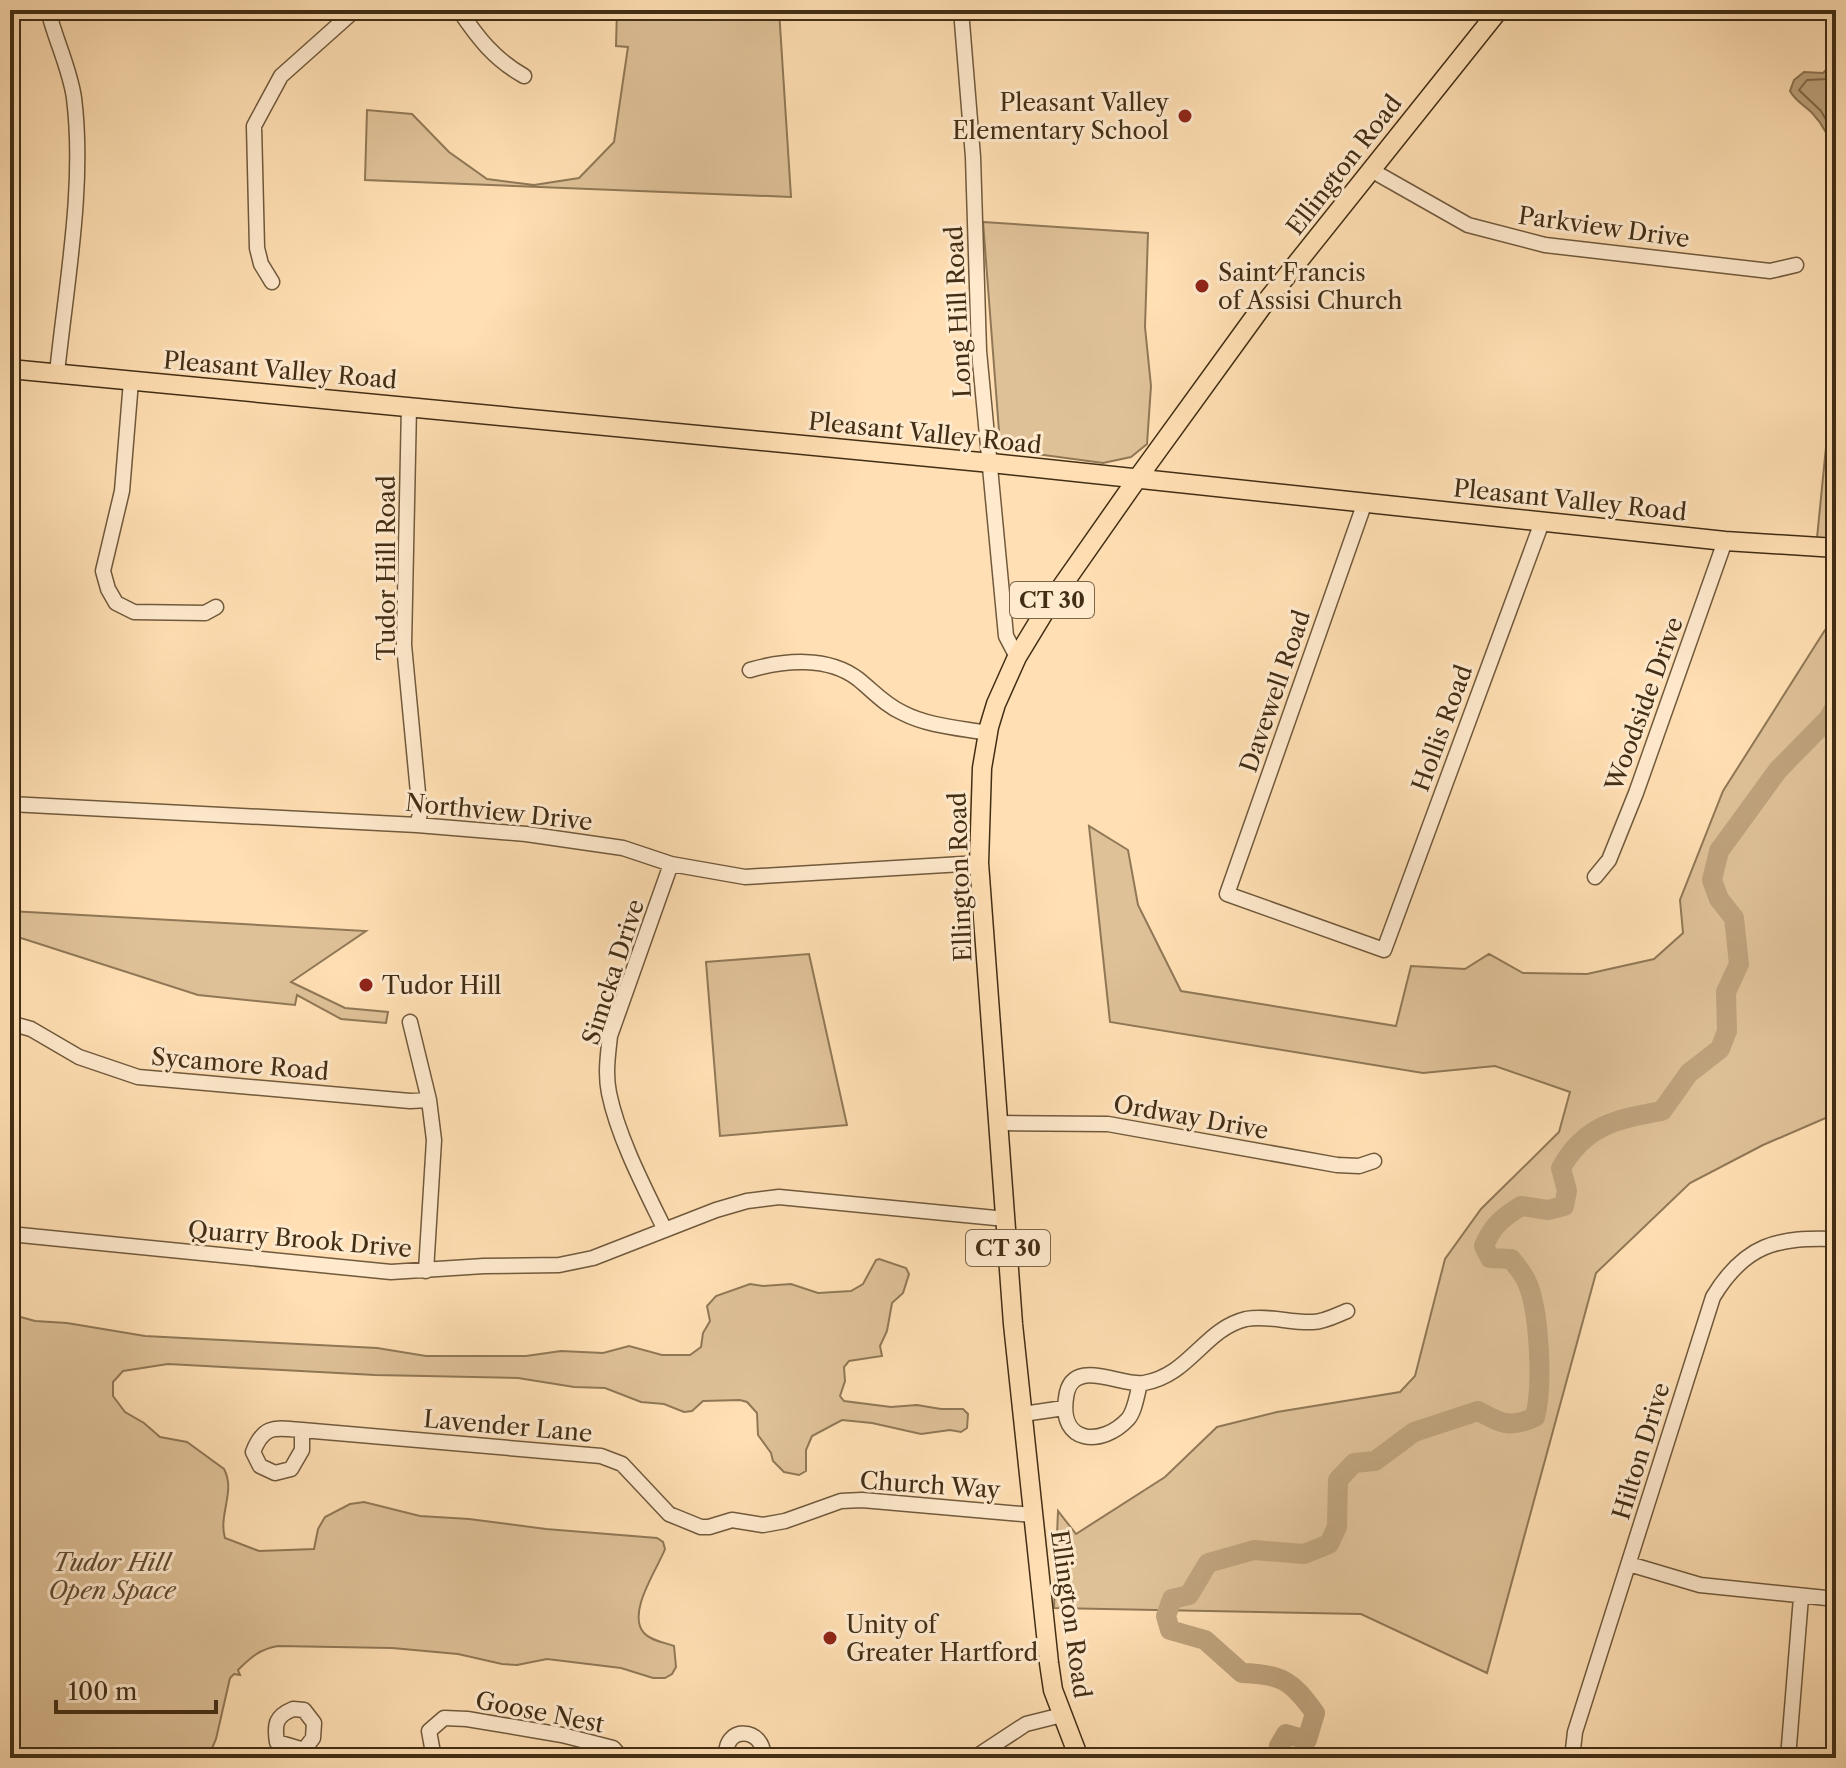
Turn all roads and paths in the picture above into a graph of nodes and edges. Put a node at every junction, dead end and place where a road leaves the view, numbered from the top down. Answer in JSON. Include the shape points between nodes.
{"nodes":[{"id":1,"x":48,"y":10,"type":"edge"},
{"id":2,"x":355,"y":10,"type":"edge"},
{"id":3,"x":459,"y":10,"type":"edge"},
{"id":4,"x":961,"y":10,"type":"edge"},
{"id":5,"x":1499,"y":10,"type":"edge"},
{"id":6,"x":524,"y":76,"type":"dead end"},
{"id":7,"x":1371,"y":170,"type":"junction"},
{"id":8,"x":1796,"y":265,"type":"dead end"},
{"id":9,"x":272,"y":282,"type":"dead end"},
{"id":10,"x":10,"y":369,"type":"edge"},
{"id":11,"x":57,"y":373,"type":"junction"},
{"id":12,"x":131,"y":381,"type":"junction"},
{"id":13,"x":409,"y":406,"type":"junction"},
{"id":14,"x":991,"y":463,"type":"junction"},
{"id":15,"x":1137,"y":479,"type":"junction"},
{"id":16,"x":1365,"y":502,"type":"junction"},
{"id":17,"x":1542,"y":522,"type":"junction"},
{"id":18,"x":1725,"y":541,"type":"junction"},
{"id":19,"x":1836,"y":548,"type":"edge"},
{"id":20,"x":216,"y":607,"type":"dead end"},
{"id":21,"x":1017,"y":657,"type":"junction"},
{"id":22,"x":750,"y":670,"type":"dead end"},
{"id":23,"x":988,"y":733,"type":"junction"},
{"id":24,"x":10,"y":804,"type":"edge"},
{"id":25,"x":417,"y":825,"type":"junction"},
{"id":26,"x":979,"y":863,"type":"junction"},
{"id":27,"x":671,"y":864,"type":"junction"},
{"id":28,"x":1595,"y":877,"type":"dead end"},
{"id":29,"x":1384,"y":950,"type":"joint"},
{"id":30,"x":410,"y":1022,"type":"dead end"},
{"id":31,"x":10,"y":1023,"type":"edge"},
{"id":32,"x":429,"y":1100,"type":"junction"},
{"id":33,"x":999,"y":1123,"type":"junction"},
{"id":34,"x":1374,"y":1161,"type":"dead end"},
{"id":35,"x":1006,"y":1219,"type":"junction"},
{"id":36,"x":664,"y":1228,"type":"junction"},
{"id":37,"x":10,"y":1234,"type":"edge"},
{"id":38,"x":1836,"y":1239,"type":"edge"},
{"id":39,"x":426,"y":1271,"type":"junction"},
{"id":40,"x":1347,"y":1311,"type":"dead end"},
{"id":41,"x":1140,"y":1384,"type":"junction"},
{"id":42,"x":1064,"y":1408,"type":"junction"},
{"id":43,"x":1023,"y":1414,"type":"junction"},
{"id":44,"x":302,"y":1430,"type":"dead end"},
{"id":45,"x":1033,"y":1515,"type":"junction"},
{"id":46,"x":732,"y":1520,"type":"joint"},
{"id":47,"x":1629,"y":1564,"type":"junction"},
{"id":48,"x":1801,"y":1597,"type":"junction"},
{"id":49,"x":1836,"y":1599,"type":"edge"},
{"id":50,"x":1062,"y":1715,"type":"junction"},
{"id":51,"x":996,"y":1751,"type":"edge"},
{"id":52,"x":434,"y":1758,"type":"edge"},
{"id":53,"x":622,"y":1758,"type":"edge"},
{"id":54,"x":727,"y":1758,"type":"edge"},
{"id":55,"x":763,"y":1758,"type":"edge"},
{"id":56,"x":974,"y":1758,"type":"edge"},
{"id":57,"x":1079,"y":1758,"type":"edge"},
{"id":58,"x":1572,"y":1758,"type":"edge"},
{"id":59,"x":1788,"y":1758,"type":"edge"}],
"edges":[{"from":1,"to":11,"type":"street","via":[[74,96],[76,136],[76,193]]},
{"from":2,"to":9,"type":"street","via":[[281,76],[254,126],[257,248]]},
{"from":3,"to":6,"type":"street","via":[[493,55]]},
{"from":4,"to":14,"type":"street","name":"Long Hill Road","via":[[973,157],[979,351]]},
{"from":5,"to":7,"type":"main road","name":"Ellington Road","number":"CT 30"},
{"from":7,"to":8,"type":"street","name":"Parkview Drive","via":[[1468,225],[1545,245],[1770,271]]},
{"from":7,"to":15,"type":"main road","name":"Ellington Road","number":"CT 30","via":[[1261,308]]},
{"from":10,"to":11,"type":"main road","name":"Pleasant Valley Road"},
{"from":11,"to":12,"type":"main road","name":"Pleasant Valley Road"},
{"from":12,"to":13,"type":"main road","name":"Pleasant Valley Road"},
{"from":12,"to":20,"type":"street","via":[[122,491],[103,571],[108,589],[116,603],[134,612],[205,613]]},
{"from":13,"to":14,"type":"main road","name":"Pleasant Valley Road"},
{"from":13,"to":25,"type":"street","name":"Tudor Hill Road","via":[[404,645]]},
{"from":14,"to":15,"type":"main road","name":"Pleasant Valley Road"},
{"from":14,"to":21,"type":"street","name":"Long Hill Road","via":[[1006,636]]},
{"from":15,"to":16,"type":"main road","name":"Pleasant Valley Road"},
{"from":15,"to":21,"type":"main road","name":"Ellington Road","number":"CT 30"},
{"from":16,"to":17,"type":"main road","name":"Pleasant Valley Road"},
{"from":16,"to":29,"type":"street","name":"Davewell Road","via":[[1227,894]]},
{"from":17,"to":18,"type":"main road","name":"Pleasant Valley Road"},
{"from":17,"to":29,"type":"street","name":"Hollis Road"},
{"from":18,"to":19,"type":"main road","name":"Pleasant Valley Road"},
{"from":18,"to":28,"type":"street","name":"Woodside Drive","via":[[1636,793],[1609,860]]},
{"from":21,"to":23,"type":"main road","name":"Ellington Road","number":"CT 30"},
{"from":22,"to":23,"type":"street","via":[[789,661],[836,668],[911,717]]},
{"from":23,"to":26,"type":"main road","name":"Ellington Road","number":"CT 30"},
{"from":24,"to":25,"type":"street","name":"Northview Drive"},
{"from":25,"to":27,"type":"street","name":"Northview Drive","via":[[573,839]]},
{"from":26,"to":27,"type":"street","name":"Northview Drive","via":[[745,877]]},
{"from":26,"to":33,"type":"main road","name":"Ellington Road","number":"CT 30"},
{"from":27,"to":36,"type":"street","name":"Simcka Drive","via":[[610,1036],[607,1065],[618,1124]]},
{"from":30,"to":32,"type":"street"},
{"from":31,"to":32,"type":"street","name":"Sycamore Road","via":[[79,1057],[138,1077]]},
{"from":32,"to":39,"type":"street","via":[[434,1140]]},
{"from":33,"to":34,"type":"street","name":"Ordway Drive","via":[[1108,1124],[1337,1165]]},
{"from":33,"to":35,"type":"main road","name":"Ellington Road","number":"CT 30"},
{"from":35,"to":36,"type":"street","name":"Quarry Brook Drive","via":[[779,1197],[747,1201]]},
{"from":35,"to":43,"type":"main road","name":"Ellington Road","number":"CT 30"},
{"from":36,"to":39,"type":"street","name":"Quarry Brook Drive","via":[[593,1258],[559,1265]]},
{"from":37,"to":39,"type":"street","name":"Quarry Brook Drive","via":[[391,1272]]},
{"from":38,"to":47,"type":"street","name":"Hilton Drive","via":[[1771,1243],[1743,1258],[1721,1283],[1705,1318]]},
{"from":40,"to":41,"type":"street","via":[[1316,1323],[1244,1320],[1211,1339],[1167,1377]]},
{"from":41,"to":42,"type":"street","via":[[1100,1375],[1078,1378],[1067,1389]]},
{"from":41,"to":42,"type":"street","via":[[1130,1417],[1103,1437],[1077,1434]]},
{"from":42,"to":43,"type":"street"},
{"from":43,"to":45,"type":"main road","name":"Ellington Road","number":"CT 30"},
{"from":44,"to":46,"type":"street","name":"Lavender Lane","via":[[601,1456],[622,1464],[669,1514],[688,1524],[709,1527]]},
{"from":45,"to":46,"type":"street","name":"Church Way","via":[[862,1500],[841,1501],[763,1525]]},
{"from":45,"to":50,"type":"main road","name":"Ellington Road","number":"CT 30","via":[[1049,1663]]},
{"from":47,"to":48,"type":"street","via":[[1700,1585]]},
{"from":47,"to":58,"type":"street","name":"Hilton Drive","via":[[1575,1732]]},
{"from":48,"to":49,"type":"street"},
{"from":48,"to":59,"type":"street"},
{"from":50,"to":51,"type":"street","via":[[1026,1724]]},
{"from":50,"to":57,"type":"main road","name":"Ellington Road","number":"CT 30"},
{"from":51,"to":56,"type":"street"},
{"from":52,"to":53,"type":"street","name":"Goose Nest","via":[[429,1731],[444,1718],[562,1735],[613,1748]]},
{"from":54,"to":55,"type":"street","via":[[731,1738],[746,1733],[760,1742]]}]}
